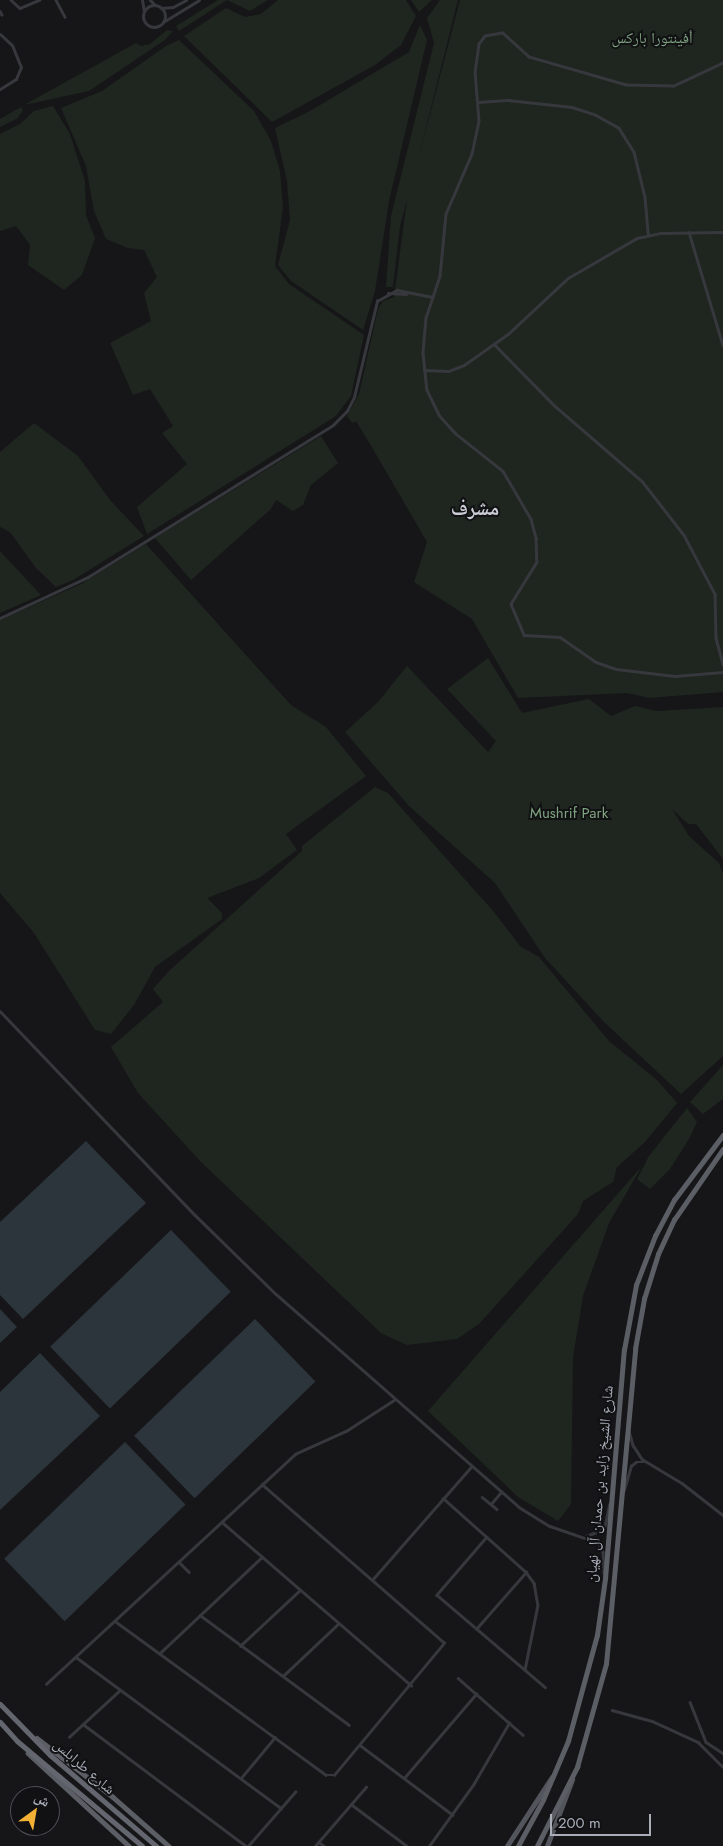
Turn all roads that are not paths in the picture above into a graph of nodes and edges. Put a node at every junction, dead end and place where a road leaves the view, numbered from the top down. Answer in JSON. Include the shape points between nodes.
{"nodes":[{"id":1,"x":11,"y":0,"type":"edge"},
{"id":2,"x":40,"y":0,"type":"edge"},
{"id":3,"x":56,"y":0,"type":"edge"},
{"id":4,"x":142,"y":0,"type":"edge"},
{"id":5,"x":150,"y":0,"type":"edge"},
{"id":6,"x":186,"y":0,"type":"edge"},
{"id":7,"x":199,"y":0,"type":"edge"},
{"id":8,"x":159,"y":7,"type":"junction"},
{"id":9,"x":0,"y":11,"type":"edge"},
{"id":10,"x":144,"y":12,"type":"junction"},
{"id":11,"x":2,"y":15,"type":"dead end"},
{"id":12,"x":65,"y":17,"type":"dead end"},
{"id":13,"x":163,"y":22,"type":"junction"},
{"id":14,"x":0,"y":34,"type":"edge"},
{"id":15,"x":723,"y":63,"type":"edge"},
{"id":16,"x":0,"y":89,"type":"edge"},
{"id":17,"x":478,"y":102,"type":"junction"},
{"id":18,"x":689,"y":232,"type":"junction"},
{"id":19,"x":723,"y":232,"type":"edge"},
{"id":20,"x":648,"y":235,"type":"junction"},
{"id":21,"x":432,"y":297,"type":"junction"},
{"id":22,"x":495,"y":345,"type":"junction"},
{"id":23,"x":723,"y":345,"type":"edge"},
{"id":24,"x":424,"y":370,"type":"junction"},
{"id":25,"x":0,"y":618,"type":"edge"},
{"id":26,"x":723,"y":664,"type":"edge"},
{"id":27,"x":723,"y":672,"type":"edge"},
{"id":28,"x":0,"y":1011,"type":"edge"},
{"id":29,"x":723,"y":1134,"type":"edge"},
{"id":30,"x":723,"y":1149,"type":"edge"},
{"id":31,"x":394,"y":1400,"type":"junction"},
{"id":32,"x":628,"y":1427,"type":"junction"},
{"id":33,"x":647,"y":1462,"type":"junction"},
{"id":34,"x":471,"y":1467,"type":"junction"},
{"id":35,"x":262,"y":1485,"type":"junction"},
{"id":36,"x":624,"y":1490,"type":"junction"},
{"id":37,"x":501,"y":1492,"type":"junction"},
{"id":38,"x":482,"y":1497,"type":"dead end"},
{"id":39,"x":612,"y":1497,"type":"junction"},
{"id":40,"x":444,"y":1498,"type":"junction"},
{"id":41,"x":491,"y":1504,"type":"junction"},
{"id":42,"x":497,"y":1509,"type":"dead end"},
{"id":43,"x":723,"y":1515,"type":"edge"},
{"id":44,"x":222,"y":1522,"type":"junction"},
{"id":45,"x":586,"y":1536,"type":"junction"},
{"id":46,"x":487,"y":1537,"type":"junction"},
{"id":47,"x":262,"y":1557,"type":"junction"},
{"id":48,"x":179,"y":1562,"type":"junction"},
{"id":49,"x":188,"y":1572,"type":"dead end"},
{"id":50,"x":526,"y":1572,"type":"junction"},
{"id":51,"x":605,"y":1579,"type":"junction"},
{"id":52,"x":372,"y":1580,"type":"junction"},
{"id":53,"x":300,"y":1590,"type":"junction"},
{"id":54,"x":200,"y":1615,"type":"junction"},
{"id":55,"x":115,"y":1620,"type":"junction"},
{"id":56,"x":338,"y":1624,"type":"junction"},
{"id":57,"x":476,"y":1629,"type":"junction"},
{"id":58,"x":240,"y":1646,"type":"junction"},
{"id":59,"x":160,"y":1653,"type":"junction"},
{"id":60,"x":76,"y":1657,"type":"junction"},
{"id":61,"x":525,"y":1670,"type":"junction"},
{"id":62,"x":283,"y":1676,"type":"junction"},
{"id":63,"x":458,"y":1678,"type":"dead end"},
{"id":64,"x":46,"y":1684,"type":"dead end"},
{"id":65,"x":411,"y":1685,"type":"junction"},
{"id":66,"x":545,"y":1687,"type":"dead end"},
{"id":67,"x":120,"y":1690,"type":"junction"},
{"id":68,"x":476,"y":1694,"type":"junction"},
{"id":69,"x":690,"y":1702,"type":"dead end"},
{"id":70,"x":0,"y":1704,"type":"edge"},
{"id":71,"x":612,"y":1710,"type":"dead end"},
{"id":72,"x":0,"y":1722,"type":"edge"},
{"id":73,"x":509,"y":1722,"type":"junction"},
{"id":74,"x":83,"y":1724,"type":"junction"},
{"id":75,"x":349,"y":1725,"type":"dead end"},
{"id":76,"x":523,"y":1735,"type":"dead end"},
{"id":77,"x":69,"y":1737,"type":"dead end"},
{"id":78,"x":275,"y":1737,"type":"junction"},
{"id":79,"x":37,"y":1738,"type":"junction"},
{"id":80,"x":17,"y":1741,"type":"junction"},
{"id":81,"x":360,"y":1745,"type":"junction"},
{"id":82,"x":723,"y":1753,"type":"edge"},
{"id":83,"x":723,"y":1767,"type":"edge"},
{"id":84,"x":556,"y":1772,"type":"junction"},
{"id":85,"x":241,"y":1778,"type":"junction"},
{"id":86,"x":404,"y":1778,"type":"junction"},
{"id":87,"x":572,"y":1779,"type":"junction"},
{"id":88,"x":366,"y":1787,"type":"dead end"},
{"id":89,"x":295,"y":1792,"type":"dead end"},
{"id":90,"x":351,"y":1804,"type":"junction"},
{"id":91,"x":281,"y":1808,"type":"junction"},
{"id":92,"x":453,"y":1815,"type":"junction"},
{"id":93,"x":163,"y":1841,"type":"junction"},
{"id":94,"x":319,"y":1842,"type":"junction"},
{"id":95,"x":129,"y":1846,"type":"edge"},
{"id":96,"x":142,"y":1846,"type":"edge"},
{"id":97,"x":156,"y":1846,"type":"edge"},
{"id":98,"x":169,"y":1846,"type":"edge"},
{"id":99,"x":173,"y":1846,"type":"edge"},
{"id":100,"x":248,"y":1846,"type":"edge"},
{"id":101,"x":315,"y":1846,"type":"edge"},
{"id":102,"x":324,"y":1846,"type":"edge"},
{"id":103,"x":407,"y":1846,"type":"edge"},
{"id":104,"x":429,"y":1846,"type":"edge"},
{"id":105,"x":507,"y":1846,"type":"edge"},
{"id":106,"x":518,"y":1846,"type":"edge"},
{"id":107,"x":538,"y":1846,"type":"edge"},
{"id":108,"x":547,"y":1846,"type":"edge"}],
"edges":[{"from":1,"to":2,"type":"street","via":[[20,8]]},
{"from":3,"to":12,"type":"street"},
{"from":4,"to":10,"type":"street"},
{"from":5,"to":8,"type":"street"},
{"from":6,"to":8,"type":"street","via":[[174,7]]},
{"from":7,"to":13,"type":"street"},
{"from":8,"to":10,"type":"street","via":[[149,7]]},
{"from":8,"to":13,"type":"street","via":[[165,16]]},
{"from":9,"to":11,"type":"street"},
{"from":10,"to":13,"type":"street","via":[[144,21],[149,25],[158,26]]},
{"from":14,"to":16,"type":"street","via":[[12,45],[21,68],[16,79]]},
{"from":15,"to":17,"type":"street","via":[[674,86],[626,85],[529,57],[506,36],[493,33],[482,40],[478,48],[475,77]]},
{"from":17,"to":20,"type":"street","via":[[508,100],[572,107],[619,128],[633,148],[645,197]]},
{"from":17,"to":21,"type":"street","via":[[480,118],[474,148],[446,214],[440,276]]},
{"from":18,"to":19,"type":"street"},
{"from":18,"to":20,"type":"street"},
{"from":18,"to":23,"type":"street"},
{"from":20,"to":22,"type":"street","via":[[570,276]]},
{"from":21,"to":24,"type":"street","via":[[424,332]]},
{"from":21,"to":25,"type":"street","via":[[397,290],[388,293],[373,308],[352,402],[333,424],[93,574]]},
{"from":22,"to":24,"type":"street","via":[[454,370]]},
{"from":22,"to":26,"type":"street","via":[[555,406],[642,481],[684,535],[715,594],[716,638]]},
{"from":24,"to":27,"type":"street","via":[[429,395],[439,415],[455,433],[503,471],[531,519],[537,562],[511,604],[524,635],[560,637],[596,662],[616,669],[674,676]]},
{"from":28,"to":31,"type":"street","via":[[235,1255]]},
{"from":29,"to":39,"type":"highway","name":"شارع الشيخ زايد بن حمدان آل نهيان","via":[[671,1206],[636,1284],[624,1350]]},
{"from":30,"to":32,"type":"highway","name":"شارع الشيخ زايد بن حمدان آل نهيان","via":[[687,1199],[658,1254],[638,1329]]},
{"from":31,"to":34,"type":"street"},
{"from":31,"to":35,"type":"street","via":[[346,1431],[298,1452]]},
{"from":32,"to":33,"type":"street","via":[[635,1450]]},
{"from":32,"to":36,"type":"highway","name":"شارع الشيخ زايد بن حمدان آل نهيان"},
{"from":33,"to":36,"type":"street","via":[[633,1464]]},
{"from":33,"to":43,"type":"street","via":[[682,1483]]},
{"from":34,"to":37,"type":"street"},
{"from":34,"to":40,"type":"street"},
{"from":35,"to":44,"type":"street"},
{"from":35,"to":52,"type":"street"},
{"from":36,"to":87,"type":"highway","name":"شارع الشيخ زايد بن حمدان آل نهيان","via":[[608,1656],[591,1725]]},
{"from":37,"to":41,"type":"street"},
{"from":37,"to":45,"type":"street","via":[[544,1523]]},
{"from":38,"to":41,"type":"street"},
{"from":39,"to":45,"type":"street","via":[[604,1529]]},
{"from":39,"to":51,"type":"highway","name":"شارع الشيخ زايد بن حمدان آل نهيان"},
{"from":40,"to":46,"type":"street"},
{"from":40,"to":52,"type":"street"},
{"from":41,"to":42,"type":"street"},
{"from":44,"to":47,"type":"street"},
{"from":44,"to":48,"type":"street"},
{"from":45,"to":51,"type":"street","via":[[602,1549]]},
{"from":46,"to":50,"type":"street"},
{"from":46,"to":57,"type":"street","via":[[437,1594]]},
{"from":47,"to":53,"type":"street"},
{"from":47,"to":54,"type":"street"},
{"from":48,"to":49,"type":"street"},
{"from":48,"to":55,"type":"street"},
{"from":50,"to":57,"type":"street"},
{"from":50,"to":61,"type":"street","via":[[535,1587],[538,1605]]},
{"from":51,"to":84,"type":"highway","name":"شارع الشيخ زايد بن حمدان آل نهيان","via":[[585,1687]]},
{"from":52,"to":65,"type":"street","via":[[444,1643]]},
{"from":53,"to":56,"type":"street"},
{"from":53,"to":58,"type":"street"},
{"from":54,"to":58,"type":"street"},
{"from":54,"to":59,"type":"street"},
{"from":55,"to":59,"type":"street"},
{"from":55,"to":60,"type":"street"},
{"from":56,"to":62,"type":"street"},
{"from":56,"to":65,"type":"street"},
{"from":57,"to":61,"type":"street"},
{"from":58,"to":62,"type":"street"},
{"from":59,"to":78,"type":"street"},
{"from":60,"to":64,"type":"street"},
{"from":60,"to":67,"type":"street"},
{"from":61,"to":66,"type":"street"},
{"from":62,"to":75,"type":"street"},
{"from":63,"to":68,"type":"street"},
{"from":65,"to":81,"type":"street"},
{"from":67,"to":74,"type":"street"},
{"from":67,"to":85,"type":"street"},
{"from":68,"to":73,"type":"street"},
{"from":68,"to":86,"type":"street"},
{"from":69,"to":82,"type":"street","via":[[706,1742]]},
{"from":70,"to":79,"type":"highway","name":"شارع طرابلس"},
{"from":71,"to":83,"type":"street","via":[[643,1717],[698,1742]]},
{"from":72,"to":80,"type":"highway","name":"شارع طرابلس"},
{"from":73,"to":76,"type":"street"},
{"from":73,"to":92,"type":"street"},
{"from":74,"to":77,"type":"street"},
{"from":74,"to":100,"type":"street"},
{"from":78,"to":81,"type":"street","via":[[329,1776],[335,1774]]},
{"from":78,"to":85,"type":"street"},
{"from":79,"to":93,"type":"highway"},
{"from":79,"to":97,"type":"highway","name":"شارع طرابلس","via":[[50,1755]]},
{"from":80,"to":95,"type":"highway"},
{"from":80,"to":96,"type":"highway","name":"شارع طرابلس"},
{"from":81,"to":86,"type":"street"},
{"from":84,"to":105,"type":"main road"},
{"from":84,"to":106,"type":"highway","name":"شارع الشيخ زايد بن حمدان آل نهيان"},
{"from":85,"to":91,"type":"street"},
{"from":86,"to":92,"type":"street"},
{"from":87,"to":107,"type":"highway","name":"شارع الشيخ زايد بن حمدان آل نهيان"},
{"from":87,"to":108,"type":"main road"},
{"from":88,"to":90,"type":"street"},
{"from":89,"to":91,"type":"street"},
{"from":90,"to":94,"type":"street"},
{"from":90,"to":103,"type":"street"},
{"from":91,"to":100,"type":"street"},
{"from":92,"to":104,"type":"street"},
{"from":93,"to":98,"type":"highway"},
{"from":93,"to":99,"type":"highway"},
{"from":94,"to":101,"type":"street"},
{"from":94,"to":102,"type":"street"}]}
